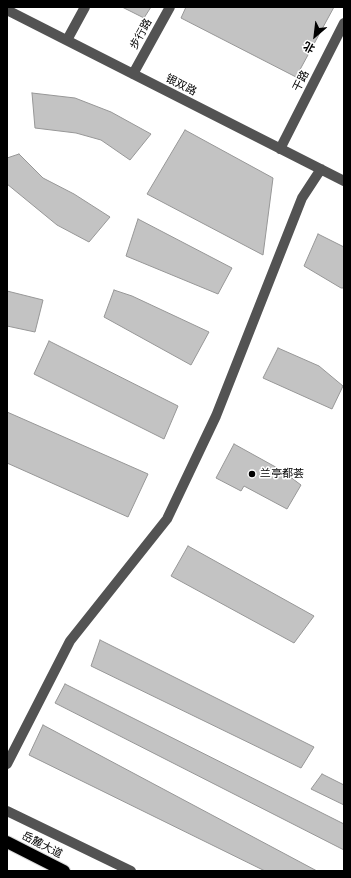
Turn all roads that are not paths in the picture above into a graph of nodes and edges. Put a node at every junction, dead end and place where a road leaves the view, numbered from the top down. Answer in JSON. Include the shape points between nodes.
{"nodes":[{"id":1,"x":85,"y":7,"type":"edge"},
{"id":2,"x":170,"y":7,"type":"edge"},
{"id":3,"x":7,"y":10,"type":"edge"},
{"id":4,"x":344,"y":23,"type":"edge"},
{"id":5,"x":67,"y":40,"type":"junction"},
{"id":6,"x":133,"y":74,"type":"junction"},
{"id":7,"x":280,"y":149,"type":"junction"},
{"id":8,"x":321,"y":169,"type":"junction"},
{"id":9,"x":344,"y":181,"type":"edge"},
{"id":10,"x":7,"y":764,"type":"edge"},
{"id":11,"x":7,"y":811,"type":"edge"},
{"id":12,"x":7,"y":842,"type":"edge"},
{"id":13,"x":64,"y":871,"type":"edge"},
{"id":14,"x":131,"y":871,"type":"edge"}],
"edges":[{"from":1,"to":5,"type":"street"},
{"from":2,"to":6,"type":"street","name":"步行路"},
{"from":3,"to":5,"type":"street","name":"银双路"},
{"from":4,"to":7,"type":"street","name":"干路"},
{"from":5,"to":6,"type":"street","name":"银双路"},
{"from":6,"to":7,"type":"street","name":"银双路"},
{"from":7,"to":8,"type":"street","name":"银双路"},
{"from":8,"to":9,"type":"street","name":"银双路"},
{"from":8,"to":10,"type":"street","via":[[302,198],[216,416],[167,519],[70,640]]},
{"from":11,"to":14,"type":"street"},
{"from":12,"to":13,"type":"highway","name":"岳麓大道"}]}
